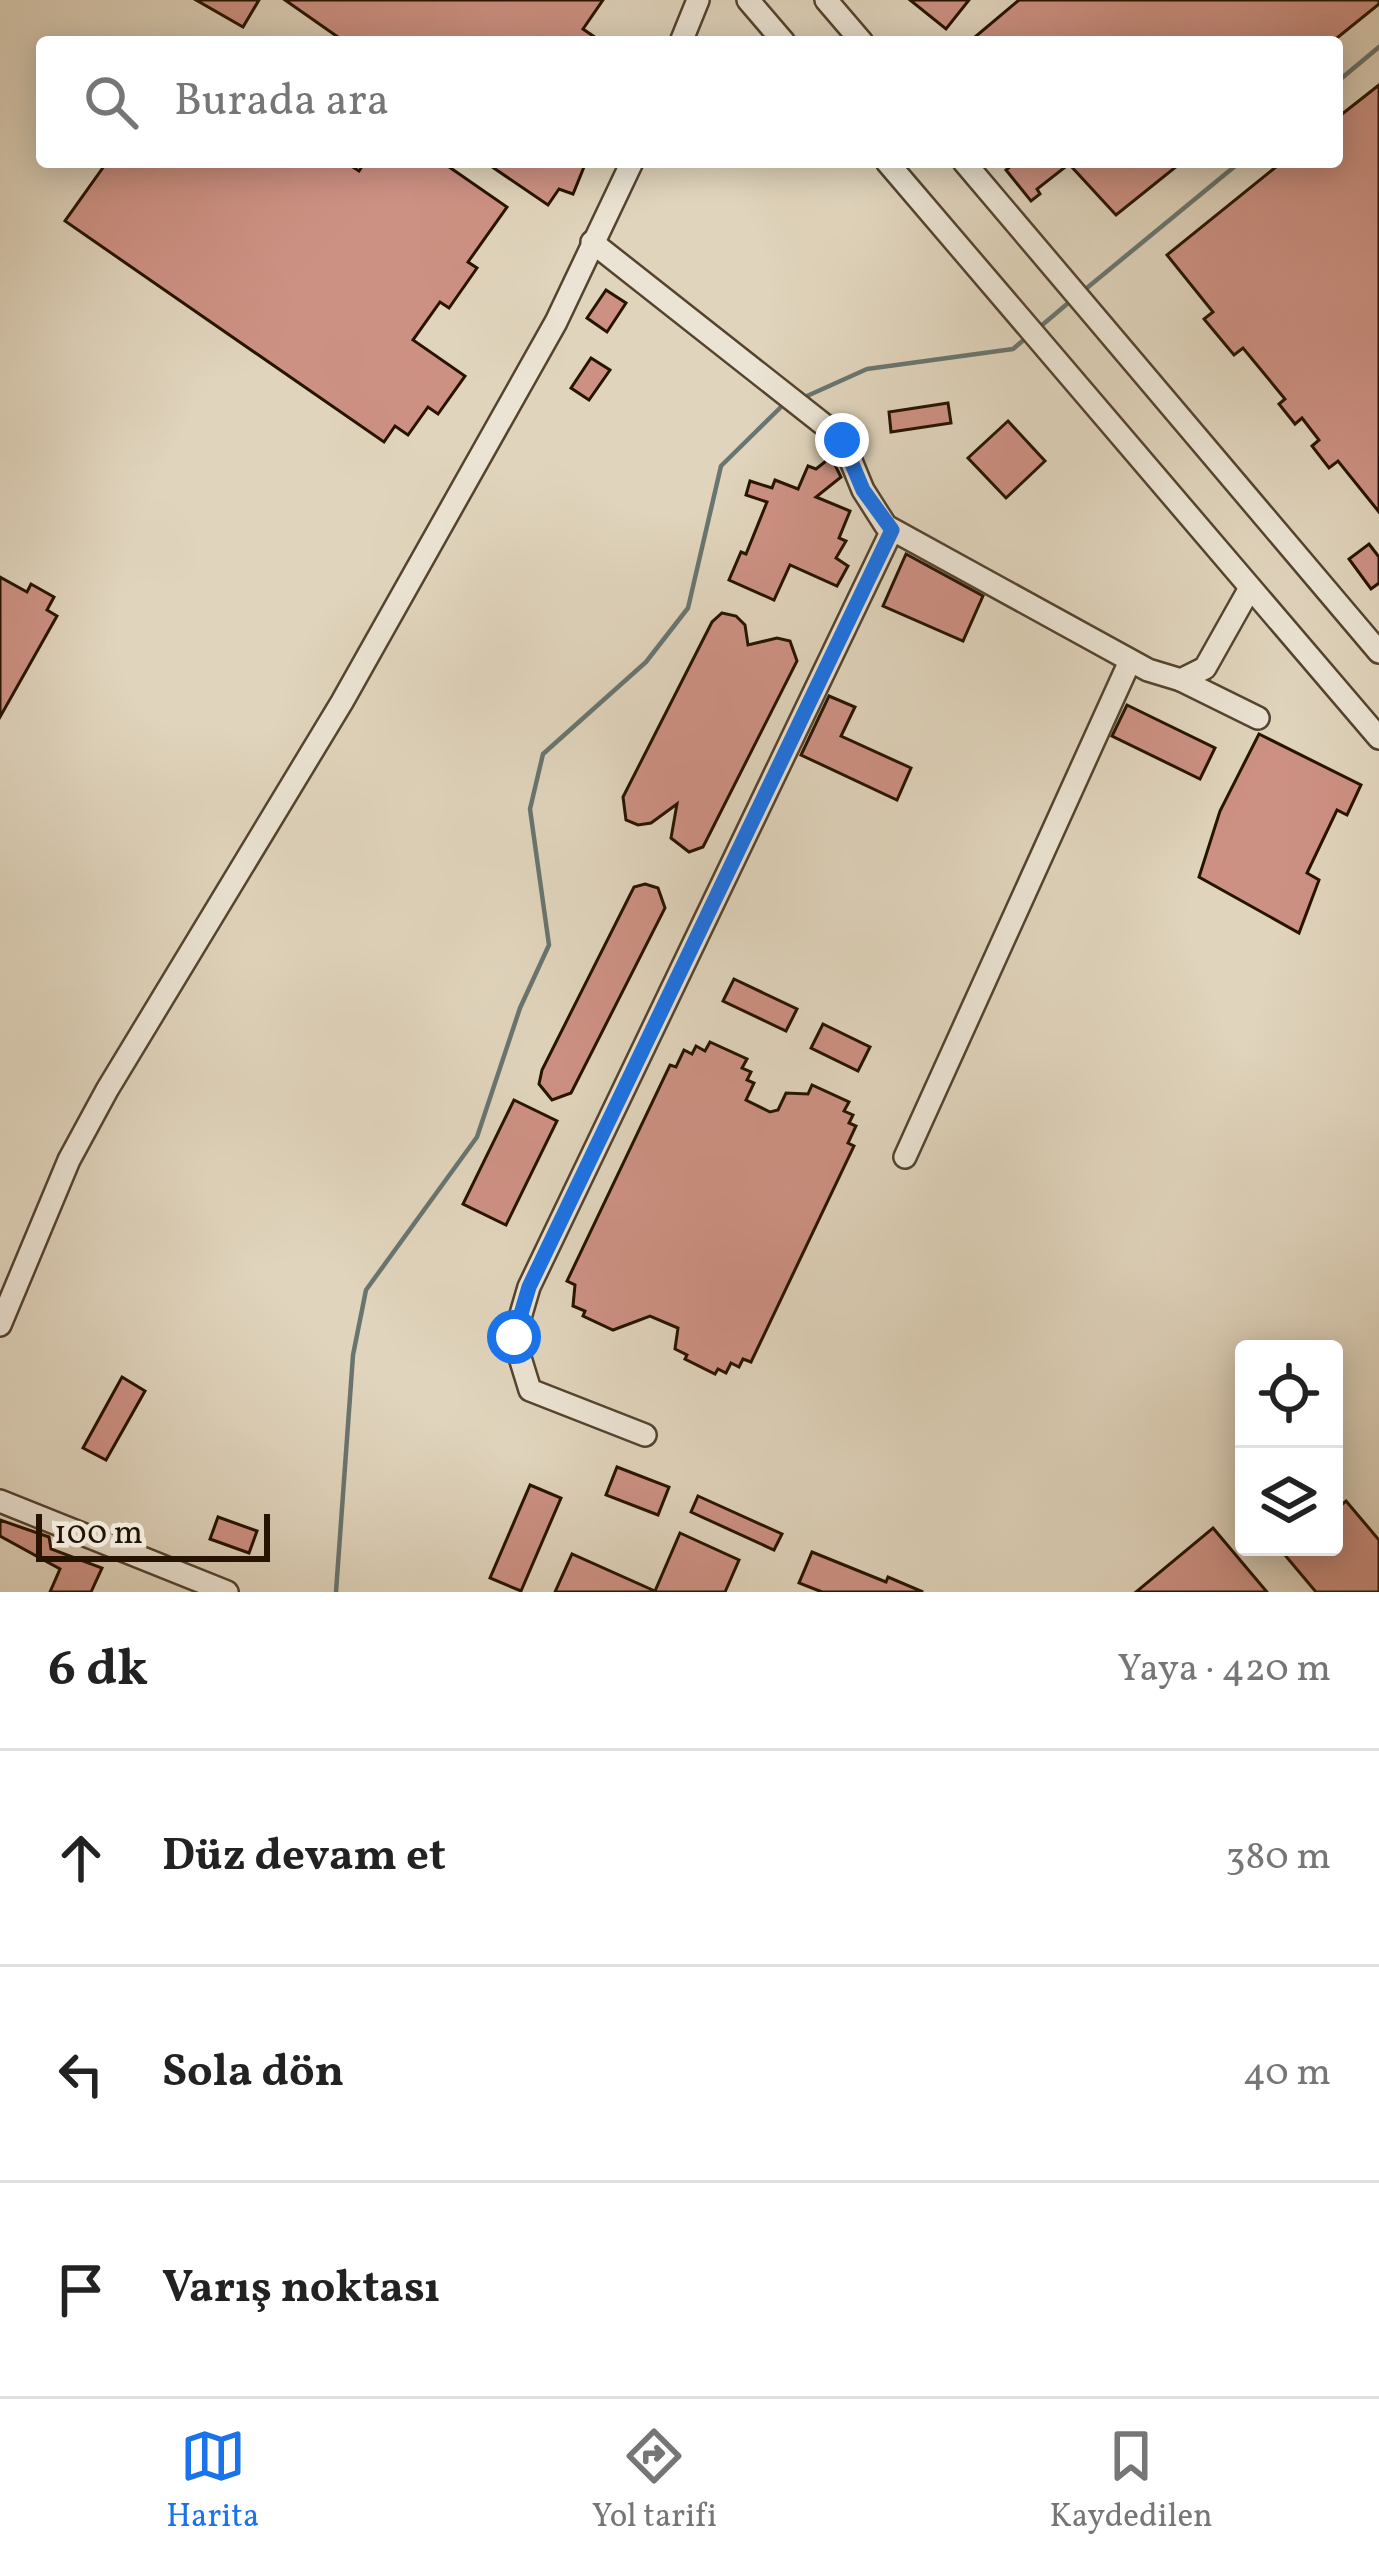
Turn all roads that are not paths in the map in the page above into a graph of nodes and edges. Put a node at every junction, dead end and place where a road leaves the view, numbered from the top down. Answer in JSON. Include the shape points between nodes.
{"nodes":[{"id":1,"x":698,"y":0,"type":"edge"},
{"id":2,"x":748,"y":0,"type":"edge"},
{"id":3,"x":826,"y":0,"type":"edge"},
{"id":4,"x":683,"y":36,"type":"edge"},
{"id":5,"x":779,"y":36,"type":"edge"},
{"id":6,"x":857,"y":36,"type":"edge"},
{"id":7,"x":629,"y":168,"type":"edge"},
{"id":8,"x":892,"y":168,"type":"edge"},
{"id":9,"x":969,"y":168,"type":"edge"},
{"id":10,"x":592,"y":242,"type":"junction"},
{"id":11,"x":892,"y":530,"type":"junction"},
{"id":12,"x":1250,"y":588,"type":"junction"},
{"id":13,"x":1379,"y":652,"type":"edge"},
{"id":14,"x":1130,"y":661,"type":"junction"},
{"id":15,"x":1181,"y":680,"type":"junction"},
{"id":16,"x":1258,"y":718,"type":"dead end"},
{"id":17,"x":1379,"y":738,"type":"edge"},
{"id":18,"x":905,"y":1157,"type":"dead end"},
{"id":19,"x":0,"y":1325,"type":"edge"},
{"id":20,"x":646,"y":1435,"type":"dead end"},
{"id":21,"x":0,"y":1501,"type":"edge"},
{"id":22,"x":227,"y":1592,"type":"edge"}],
"edges":[{"from":1,"to":4,"type":"street"},
{"from":2,"to":5,"type":"street"},
{"from":3,"to":6,"type":"street"},
{"from":7,"to":10,"type":"street"},
{"from":8,"to":12,"type":"street"},
{"from":9,"to":13,"type":"street"},
{"from":10,"to":11,"type":"street","via":[[842,440]]},
{"from":10,"to":19,"type":"street","via":[[556,322],[285,802],[107,1090]]},
{"from":11,"to":14,"type":"street"},
{"from":11,"to":20,"type":"street","via":[[529,1287],[514,1337],[530,1390]]},
{"from":12,"to":15,"type":"street","via":[[1213,658]]},
{"from":12,"to":17,"type":"street"},
{"from":14,"to":15,"type":"street"},
{"from":14,"to":18,"type":"street"},
{"from":15,"to":16,"type":"street"},
{"from":21,"to":22,"type":"street"}]}
